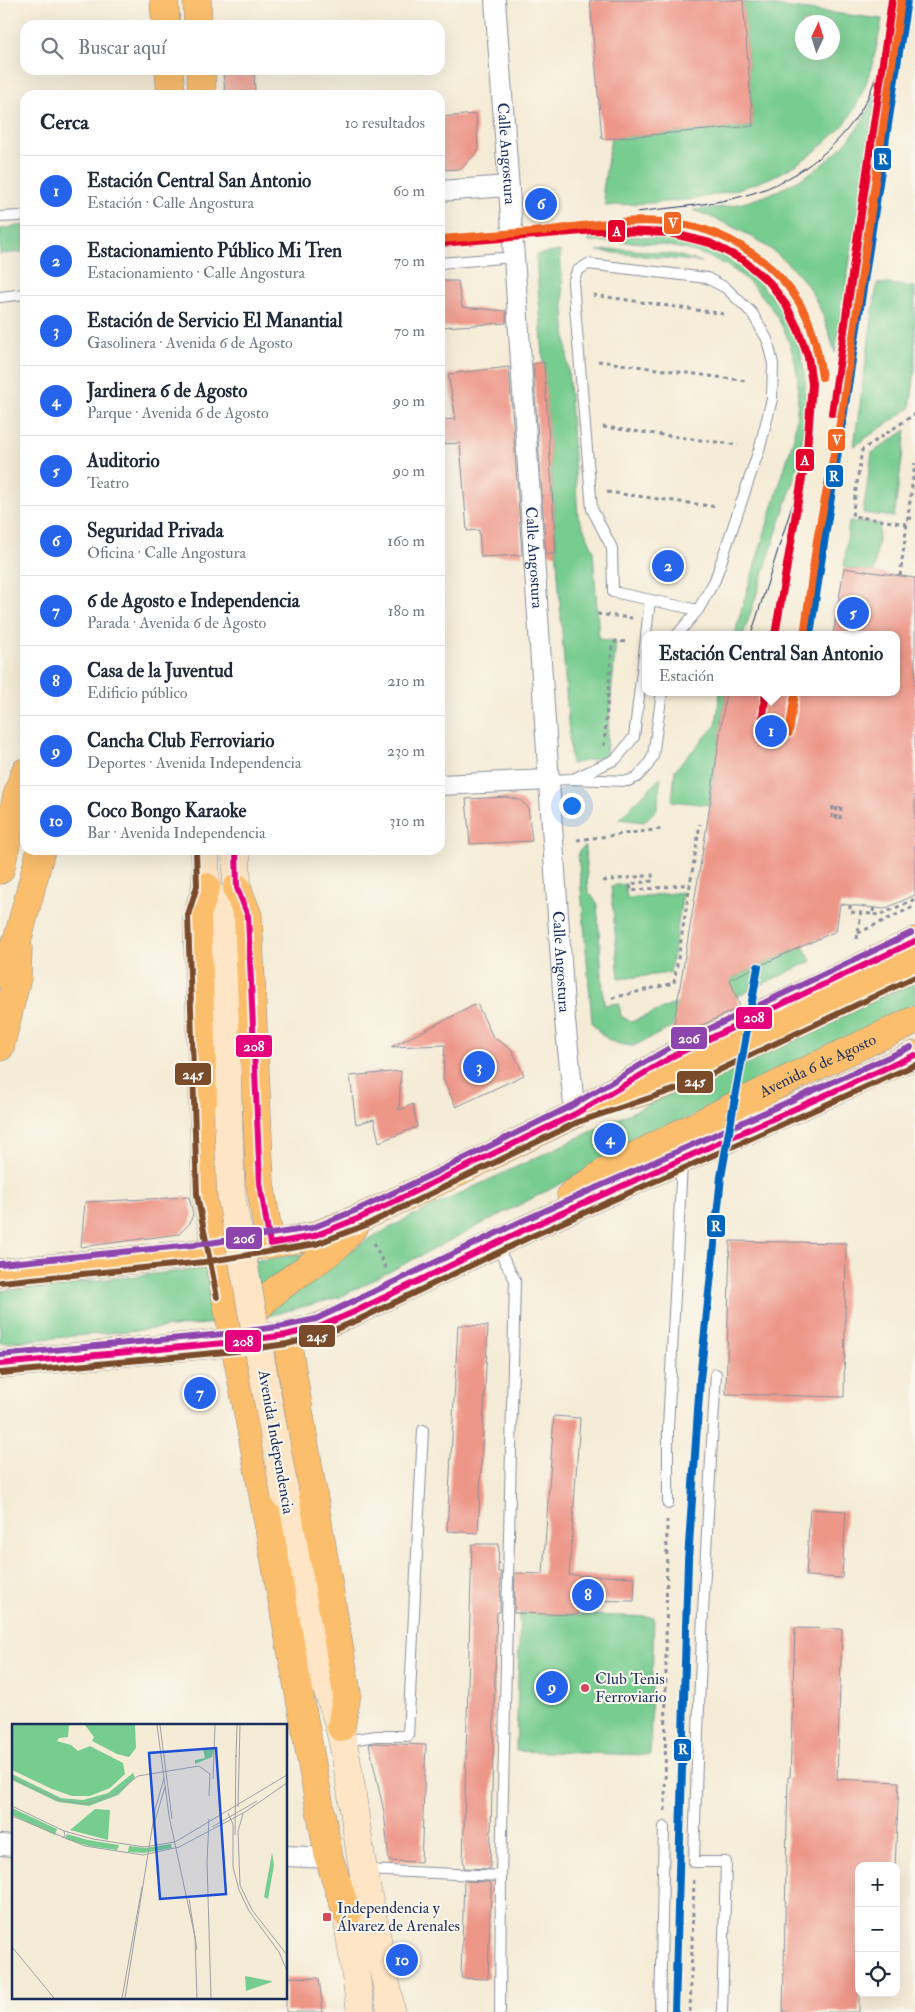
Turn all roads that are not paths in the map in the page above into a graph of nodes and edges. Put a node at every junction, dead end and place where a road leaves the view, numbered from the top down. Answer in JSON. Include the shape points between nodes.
{"nodes":[{"id":1,"x":164,"y":0,"type":"edge"},
{"id":2,"x":196,"y":0,"type":"edge"},
{"id":3,"x":494,"y":0,"type":"edge"},
{"id":4,"x":166,"y":20,"type":"edge"},
{"id":5,"x":198,"y":20,"type":"edge"},
{"id":6,"x":169,"y":75,"type":"edge"},
{"id":7,"x":200,"y":75,"type":"edge"},
{"id":8,"x":171,"y":90,"type":"edge"},
{"id":9,"x":202,"y":90,"type":"edge"},
{"id":10,"x":508,"y":186,"type":"junction"},
{"id":11,"x":445,"y":191,"type":"edge"},
{"id":12,"x":19,"y":216,"type":"dead end"},
{"id":13,"x":0,"y":217,"type":"edge"},
{"id":14,"x":514,"y":257,"type":"junction"},
{"id":15,"x":445,"y":264,"type":"edge"},
{"id":16,"x":20,"y":295,"type":"edge"},
{"id":17,"x":0,"y":297,"type":"edge"},
{"id":18,"x":650,"y":600,"type":"junction"},
{"id":19,"x":698,"y":610,"type":"junction"},
{"id":20,"x":647,"y":631,"type":"edge"},
{"id":21,"x":680,"y":631,"type":"edge"},
{"id":22,"x":642,"y":670,"type":"edge"},
{"id":23,"x":661,"y":696,"type":"edge"},
{"id":24,"x":572,"y":779,"type":"junction"},
{"id":25,"x":548,"y":780,"type":"junction"},
{"id":26,"x":445,"y":785,"type":"edge"},
{"id":27,"x":14,"y":787,"type":"edge"},
{"id":28,"x":40,"y":855,"type":"edge"},
{"id":29,"x":205,"y":855,"type":"edge"},
{"id":30,"x":236,"y":855,"type":"edge"},
{"id":31,"x":0,"y":870,"type":"edge"},
{"id":32,"x":206,"y":887,"type":"junction"},
{"id":33,"x":237,"y":888,"type":"junction"},
{"id":34,"x":222,"y":916,"type":"junction"},
{"id":35,"x":18,"y":938,"type":"junction"},
{"id":36,"x":915,"y":941,"type":"edge"},
{"id":37,"x":915,"y":967,"type":"edge"},
{"id":38,"x":0,"y":973,"type":"edge"},
{"id":39,"x":915,"y":1020,"type":"edge"},
{"id":40,"x":0,"y":1046,"type":"edge"},
{"id":41,"x":915,"y":1055,"type":"edge"},
{"id":42,"x":575,"y":1114,"type":"junction"},
{"id":43,"x":682,"y":1158,"type":"junction"},
{"id":44,"x":367,"y":1227,"type":"junction"},
{"id":45,"x":505,"y":1239,"type":"junction"},
{"id":46,"x":270,"y":1244,"type":"junction"},
{"id":47,"x":218,"y":1251,"type":"junction"},
{"id":48,"x":0,"y":1273,"type":"edge"},
{"id":49,"x":286,"y":1335,"type":"junction"},
{"id":50,"x":235,"y":1342,"type":"junction"},
{"id":51,"x":0,"y":1364,"type":"edge"},
{"id":52,"x":716,"y":1374,"type":"dead end"},
{"id":53,"x":423,"y":1430,"type":"dead end"},
{"id":54,"x":668,"y":1504,"type":"road end"},
{"id":55,"x":318,"y":1669,"type":"junction"},
{"id":56,"x":342,"y":1734,"type":"junction"},
{"id":57,"x":664,"y":1827,"type":"road end"},
{"id":58,"x":288,"y":1856,"type":"edge"},
{"id":59,"x":329,"y":1858,"type":"junction"},
{"id":60,"x":363,"y":1870,"type":"junction"},
{"id":61,"x":501,"y":1876,"type":"junction"},
{"id":62,"x":347,"y":1914,"type":"junction"},
{"id":63,"x":361,"y":2012,"type":"edge"},
{"id":64,"x":391,"y":2012,"type":"edge"},
{"id":65,"x":500,"y":2012,"type":"edge"},
{"id":66,"x":660,"y":2012,"type":"edge"},
{"id":67,"x":722,"y":2012,"type":"edge"}],
"edges":[{"from":1,"to":4,"type":"main road"},
{"from":2,"to":5,"type":"main road"},
{"from":3,"to":10,"type":"street","name":"Calle Angostura"},
{"from":6,"to":8,"type":"main road"},
{"from":7,"to":9,"type":"main road"},
{"from":10,"to":11,"type":"street"},
{"from":10,"to":14,"type":"street","name":"Calle Angostura"},
{"from":12,"to":13,"type":"lane"},
{"from":14,"to":15,"type":"lane"},
{"from":14,"to":25,"type":"street","name":"Calle Angostura"},
{"from":16,"to":17,"type":"lane"},
{"from":18,"to":19,"type":"lane"},
{"from":18,"to":19,"type":"lane","via":[[613,592],[612,548],[592,509],[573,283],[577,271],[588,264],[708,278],[726,288],[752,313],[767,339],[773,364],[772,399],[760,447],[715,580]]},
{"from":18,"to":20,"type":"lane"},
{"from":19,"to":21,"type":"lane"},
{"from":22,"to":24,"type":"lane","via":[[634,737],[612,762]]},
{"from":23,"to":24,"type":"lane","via":[[653,756],[637,777],[628,781]]},
{"from":24,"to":25,"type":"lane"},
{"from":25,"to":26,"type":"street"},
{"from":25,"to":42,"type":"street","name":"Calle Angostura"},
{"from":27,"to":31,"type":"main road"},
{"from":28,"to":35,"type":"main road"},
{"from":29,"to":32,"type":"main road","name":"Avenida Independencia"},
{"from":30,"to":33,"type":"main road","name":"Avenida Independencia"},
{"from":32,"to":34,"type":"main road","name":"Avenida Independencia"},
{"from":32,"to":47,"type":"main road","via":[[197,915],[206,1194]]},
{"from":33,"to":34,"type":"main road","name":"Avenida Independencia"},
{"from":33,"to":46,"type":"main road","via":[[248,916],[260,1183]]},
{"from":34,"to":55,"type":"main road","name":"Avenida Independencia","bridge":true,"via":[[231,1194]]},
{"from":35,"to":38,"type":"main road"},
{"from":35,"to":40,"type":"main road","via":[[17,977]]},
{"from":36,"to":42,"type":"main road","via":[[675,1055]]},
{"from":37,"to":42,"type":"main road","via":[[684,1077]]},
{"from":39,"to":45,"type":"main road","name":"Avenida 6 de Agosto","via":[[611,1168]]},
{"from":41,"to":43,"type":"main road","name":"Avenida 6 de Agosto"},
{"from":42,"to":44,"type":"main road","via":[[445,1178]]},
{"from":43,"to":45,"type":"main road","name":"Avenida 6 de Agosto"},
{"from":43,"to":54,"type":"lane","via":[[668,1427]]},
{"from":44,"to":46,"type":"main road"},
{"from":44,"to":50,"type":"main road","via":[[281,1284],[246,1321]]},
{"from":45,"to":49,"type":"main road","name":"Avenida 6 de Agosto","via":[[354,1312],[319,1327]]},
{"from":45,"to":61,"type":"lane","via":[[515,1280]]},
{"from":46,"to":47,"type":"main road"},
{"from":47,"to":48,"type":"main road"},
{"from":47,"to":50,"type":"main road"},
{"from":49,"to":50,"type":"main road","name":"Avenida 6 de Agosto"},
{"from":49,"to":56,"type":"main road","via":[[347,1694]]},
{"from":50,"to":51,"type":"main road","name":"Avenida 6 de Agosto"},
{"from":50,"to":59,"type":"main road"},
{"from":52,"to":67,"type":"lane","via":[[694,1862],[726,1862]]},
{"from":53,"to":56,"type":"lane","via":[[408,1736]]},
{"from":55,"to":56,"type":"main road","name":"Avenida Independencia","via":[[328,1688]]},
{"from":55,"to":62,"type":"main road","name":"Avenida Independencia","via":[[316,1692],[346,1871]]},
{"from":56,"to":60,"type":"main road","name":"Avenida Independencia"},
{"from":57,"to":66,"type":"lane"},
{"from":58,"to":59,"type":"street"},
{"from":59,"to":62,"type":"main road"},
{"from":60,"to":61,"type":"lane"},
{"from":60,"to":64,"type":"main road","name":"Avenida Independencia"},
{"from":61,"to":65,"type":"lane"},
{"from":62,"to":63,"type":"main road","name":"Avenida Independencia"}]}
